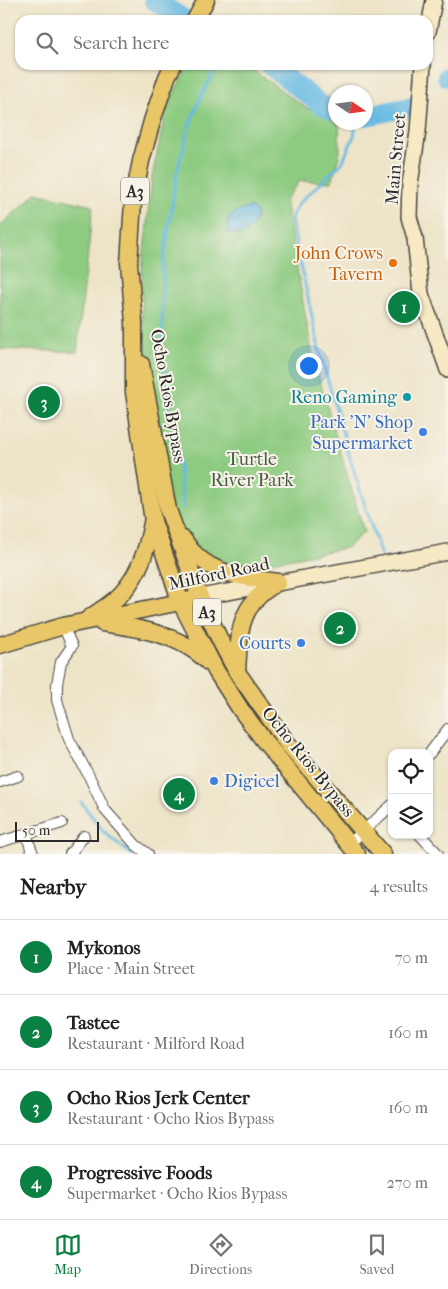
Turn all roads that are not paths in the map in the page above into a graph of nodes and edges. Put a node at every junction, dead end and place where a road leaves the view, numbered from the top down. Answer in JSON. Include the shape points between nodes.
{"nodes":[{"id":1,"x":206,"y":0,"type":"edge"},
{"id":2,"x":434,"y":0,"type":"edge"},
{"id":3,"x":198,"y":15,"type":"edge"},
{"id":4,"x":431,"y":15,"type":"edge"},
{"id":5,"x":171,"y":70,"type":"edge"},
{"id":6,"x":423,"y":70,"type":"edge"},
{"id":7,"x":134,"y":322,"type":"junction"},
{"id":8,"x":448,"y":370,"type":"edge"},
{"id":9,"x":168,"y":510,"type":"junction"},
{"id":10,"x":153,"y":521,"type":"junction"},
{"id":11,"x":448,"y":552,"type":"edge"},
{"id":12,"x":278,"y":582,"type":"junction"},
{"id":13,"x":200,"y":597,"type":"junction"},
{"id":14,"x":180,"y":602,"type":"junction"},
{"id":15,"x":86,"y":620,"type":"junction"},
{"id":16,"x":63,"y":626,"type":"junction"},
{"id":17,"x":0,"y":645,"type":"edge"},
{"id":18,"x":216,"y":671,"type":"junction"},
{"id":19,"x":237,"y":672,"type":"junction"},
{"id":20,"x":448,"y":729,"type":"edge"},
{"id":21,"x":433,"y":749,"type":"edge"},
{"id":22,"x":18,"y":776,"type":"dead end"},
{"id":23,"x":0,"y":782,"type":"edge"},
{"id":24,"x":388,"y":809,"type":"edge"},
{"id":25,"x":62,"y":823,"type":"dead end"},
{"id":26,"x":363,"y":832,"type":"junction"},
{"id":27,"x":26,"y":834,"type":"junction"},
{"id":28,"x":84,"y":836,"type":"dead end"},
{"id":29,"x":424,"y":839,"type":"edge"},
{"id":30,"x":0,"y":842,"type":"edge"},
{"id":31,"x":353,"y":849,"type":"edge"},
{"id":32,"x":33,"y":854,"type":"edge"},
{"id":33,"x":70,"y":854,"type":"edge"},
{"id":34,"x":148,"y":854,"type":"edge"},
{"id":35,"x":383,"y":854,"type":"edge"},
{"id":36,"x":438,"y":854,"type":"edge"}],
"edges":[{"from":1,"to":3,"type":"main road"},
{"from":2,"to":4,"type":"street"},
{"from":5,"to":7,"type":"main road","number":"A3","via":[[152,121],[133,202],[129,263]]},
{"from":6,"to":8,"type":"street","name":"Main Street","via":[[410,184],[410,217],[421,294]]},
{"from":7,"to":9,"type":"main road","name":"Ocho Rios Bypass","number":"A3"},
{"from":7,"to":10,"type":"main road","name":"Ocho Rios Bypass","number":"A3","via":[[134,392]]},
{"from":9,"to":12,"type":"main road","via":[[180,535],[195,555],[213,568]]},
{"from":9,"to":13,"type":"main road","name":"Ocho Rios Bypass","number":"A3"},
{"from":10,"to":14,"type":"main road","name":"Ocho Rios Bypass","number":"A3"},
{"from":10,"to":15,"type":"main road","via":[[148,547],[136,574],[121,594]]},
{"from":11,"to":12,"type":"street","name":"Milford Road"},
{"from":12,"to":13,"type":"street","name":"Milford Road"},
{"from":12,"to":19,"type":"main road","via":[[258,596],[248,610],[239,631]]},
{"from":13,"to":14,"type":"main road","name":"Milford Road"},
{"from":13,"to":19,"type":"main road","name":"Ocho Rios Bypass","number":"A3"},
{"from":14,"to":15,"type":"main road","name":"Milford Road"},
{"from":14,"to":18,"type":"main road","name":"Ocho Rios Bypass","number":"A3"},
{"from":15,"to":16,"type":"main road","name":"Milford Road"},
{"from":15,"to":18,"type":"main road","via":[[159,633],[199,653]]},
{"from":16,"to":17,"type":"main road","name":"Milford Road"},
{"from":16,"to":34,"type":"street","via":[[72,646],[61,662],[57,700],[69,738],[105,810]]},
{"from":18,"to":31,"type":"main road","name":"Ocho Rios Bypass","number":"A3","via":[[264,742]]},
{"from":19,"to":26,"type":"main road","name":"Ocho Rios Bypass","number":"A3","via":[[287,743]]},
{"from":20,"to":21,"type":"street"},
{"from":22,"to":23,"type":"street"},
{"from":24,"to":26,"type":"street"},
{"from":25,"to":27,"type":"street"},
{"from":26,"to":31,"type":"street"},
{"from":26,"to":35,"type":"main road","name":"Ocho Rios Bypass","number":"A3"},
{"from":27,"to":30,"type":"street"},
{"from":27,"to":32,"type":"street"},
{"from":28,"to":33,"type":"street"},
{"from":29,"to":36,"type":"street"}]}
